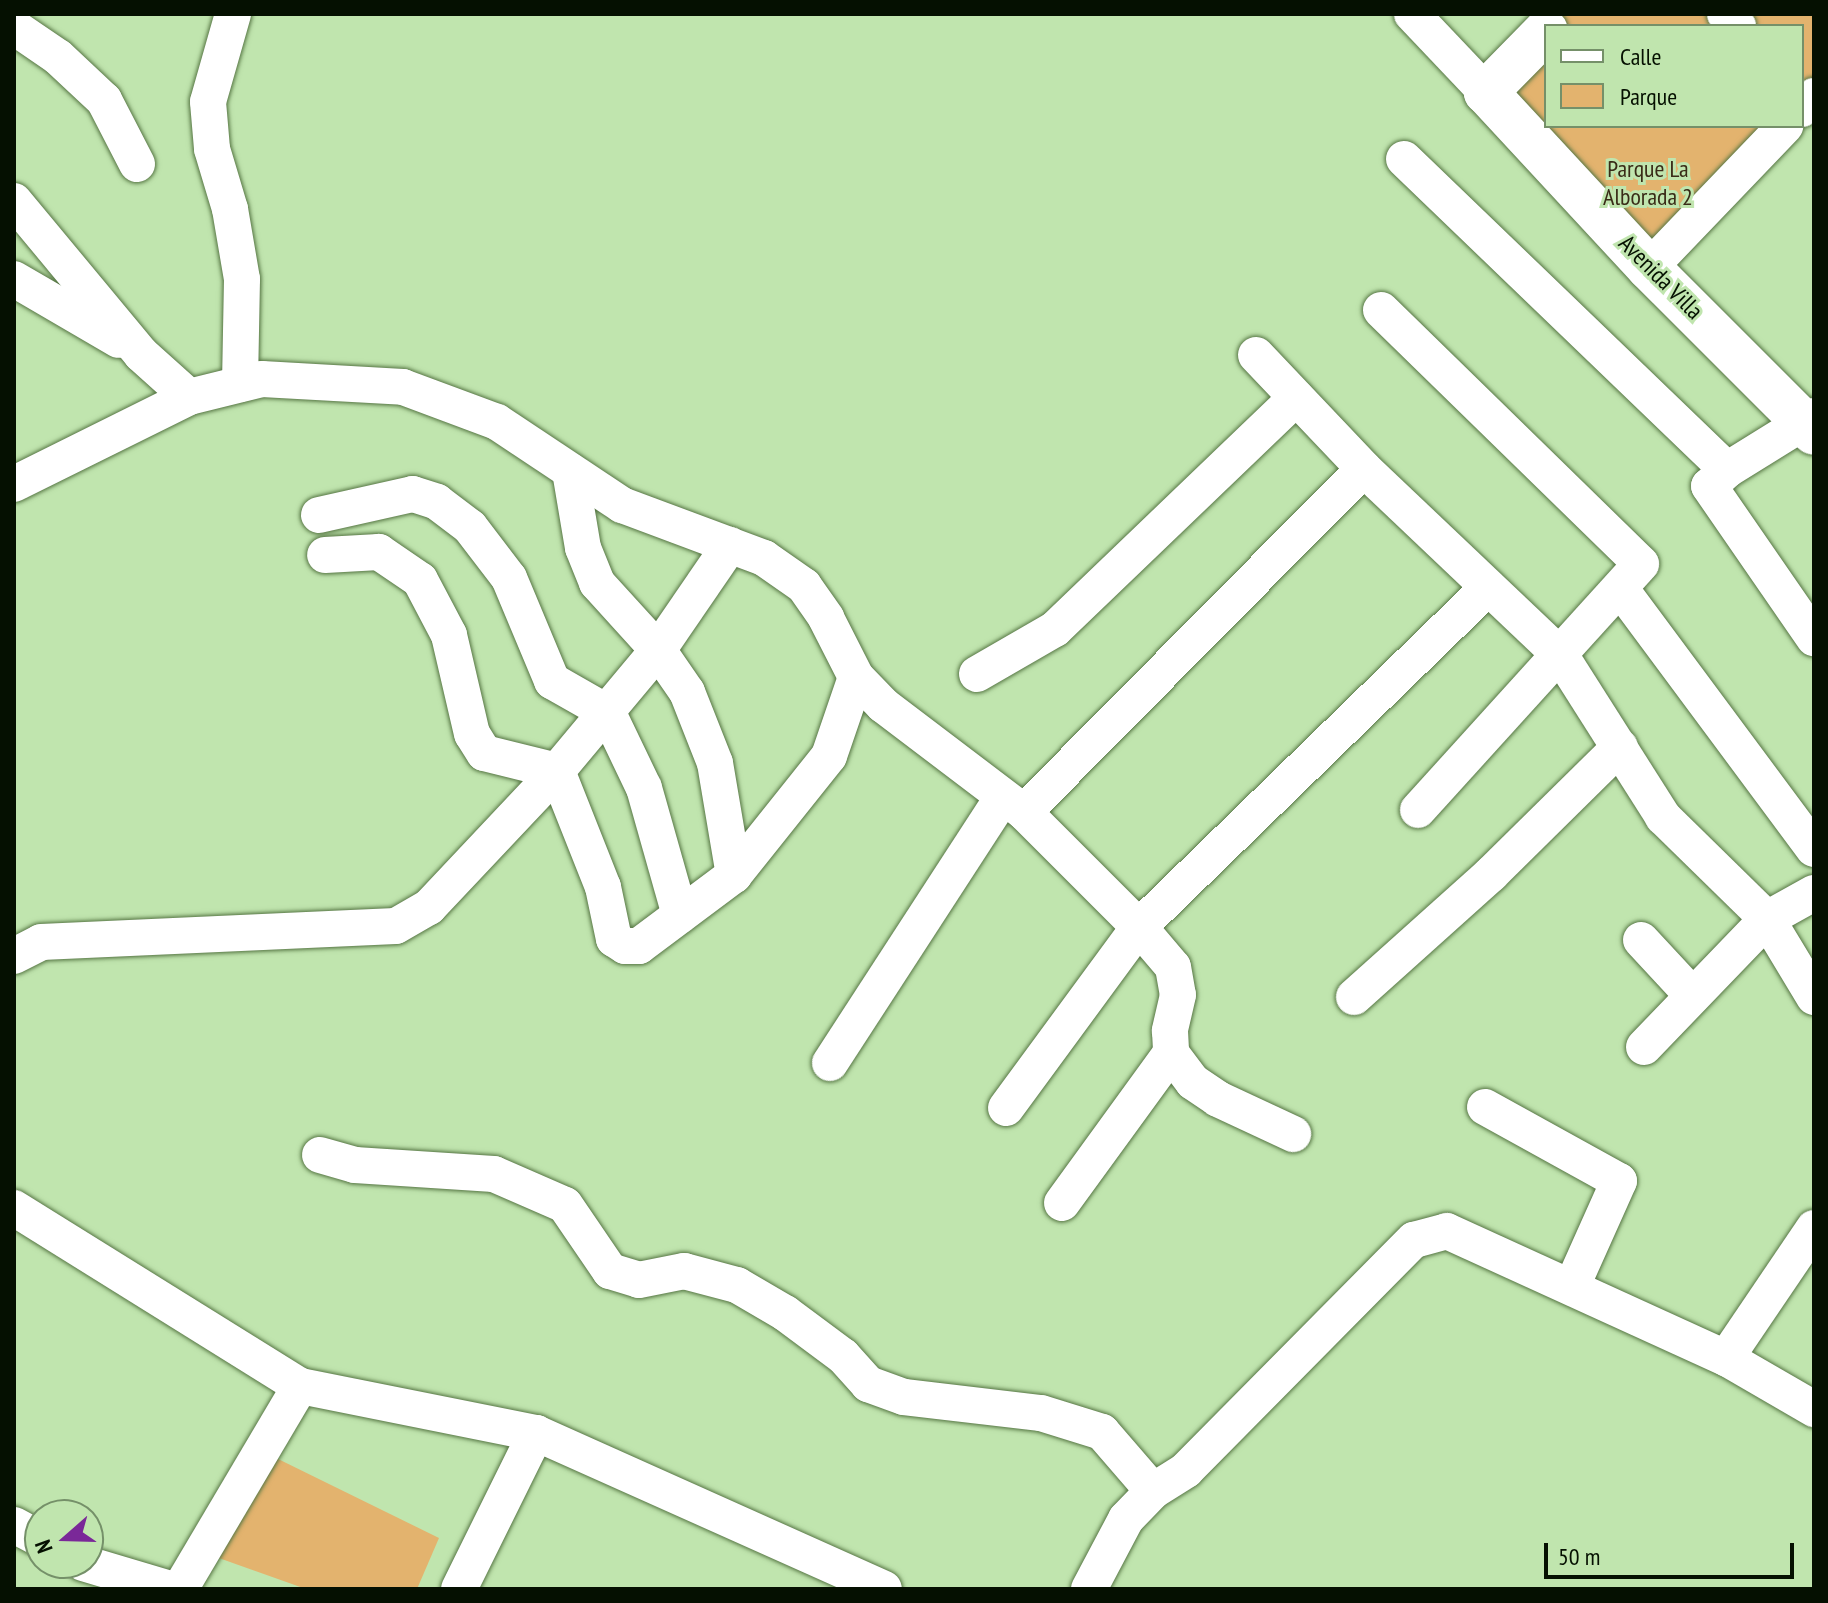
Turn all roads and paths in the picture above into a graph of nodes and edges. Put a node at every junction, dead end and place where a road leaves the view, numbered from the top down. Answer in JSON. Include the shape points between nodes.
{"nodes":[{"id":1,"x":233,"y":14,"type":"edge"},
{"id":2,"x":1412,"y":14,"type":"edge"},
{"id":3,"x":14,"y":27,"type":"edge"},
{"id":4,"x":1544,"y":33,"type":"edge"},
{"id":5,"x":1486,"y":92,"type":"junction"},
{"id":6,"x":1783,"y":128,"type":"edge"},
{"id":7,"x":1404,"y":159,"type":"dead end"},
{"id":8,"x":137,"y":164,"type":"dead end"},
{"id":9,"x":14,"y":201,"type":"edge"},
{"id":10,"x":1649,"y":268,"type":"junction"},
{"id":11,"x":14,"y":279,"type":"edge"},
{"id":12,"x":1381,"y":310,"type":"dead end"},
{"id":13,"x":141,"y":354,"type":"junction"},
{"id":14,"x":1256,"y":355,"type":"dead end"},
{"id":15,"x":240,"y":384,"type":"junction"},
{"id":16,"x":189,"y":397,"type":"junction"},
{"id":17,"x":1296,"y":398,"type":"junction"},
{"id":18,"x":1812,"y":424,"type":"edge"},
{"id":19,"x":1364,"y":469,"type":"junction"},
{"id":20,"x":1727,"y":470,"type":"junction"},
{"id":21,"x":570,"y":471,"type":"junction"},
{"id":22,"x":14,"y":484,"type":"edge"},
{"id":23,"x":319,"y":515,"type":"dead end"},
{"id":24,"x":730,"y":545,"type":"junction"},
{"id":25,"x":325,"y":555,"type":"dead end"},
{"id":26,"x":1620,"y":588,"type":"junction"},
{"id":27,"x":1487,"y":589,"type":"junction"},
{"id":28,"x":1814,"y":638,"type":"edge"},
{"id":29,"x":658,"y":650,"type":"junction"},
{"id":30,"x":1561,"y":656,"type":"junction"},
{"id":31,"x":977,"y":674,"type":"dead end"},
{"id":32,"x":856,"y":677,"type":"junction"},
{"id":33,"x":608,"y":713,"type":"junction"},
{"id":34,"x":1620,"y":747,"type":"junction"},
{"id":35,"x":557,"y":771,"type":"junction"},
{"id":36,"x":1014,"y":805,"type":"junction"},
{"id":37,"x":1418,"y":810,"type":"dead end"},
{"id":38,"x":1814,"y":849,"type":"edge"},
{"id":39,"x":734,"y":875,"type":"junction"},
{"id":40,"x":1814,"y":893,"type":"edge"},
{"id":41,"x":680,"y":915,"type":"junction"},
{"id":42,"x":1767,"y":919,"type":"junction"},
{"id":43,"x":1139,"y":927,"type":"junction"},
{"id":44,"x":1641,"y":940,"type":"dead end"},
{"id":45,"x":14,"y":956,"type":"edge"},
{"id":46,"x":1693,"y":996,"type":"junction"},
{"id":47,"x":1354,"y":997,"type":"dead end"},
{"id":48,"x":1814,"y":997,"type":"edge"},
{"id":49,"x":1644,"y":1047,"type":"dead end"},
{"id":50,"x":1171,"y":1053,"type":"junction"},
{"id":51,"x":830,"y":1063,"type":"dead end"},
{"id":52,"x":1485,"y":1107,"type":"dead end"},
{"id":53,"x":1006,"y":1108,"type":"dead end"},
{"id":54,"x":1293,"y":1134,"type":"dead end"},
{"id":55,"x":320,"y":1155,"type":"dead end"},
{"id":56,"x":1062,"y":1203,"type":"dead end"},
{"id":57,"x":14,"y":1208,"type":"edge"},
{"id":58,"x":1814,"y":1228,"type":"edge"},
{"id":59,"x":1572,"y":1286,"type":"junction"},
{"id":60,"x":1726,"y":1358,"type":"junction"},
{"id":61,"x":300,"y":1386,"type":"junction"},
{"id":62,"x":1814,"y":1409,"type":"edge"},
{"id":63,"x":536,"y":1433,"type":"junction"},
{"id":64,"x":1153,"y":1491,"type":"junction"},
{"id":65,"x":104,"y":1569,"type":"edge"},
{"id":66,"x":170,"y":1589,"type":"edge"},
{"id":67,"x":180,"y":1589,"type":"edge"},
{"id":68,"x":459,"y":1589,"type":"edge"},
{"id":69,"x":884,"y":1589,"type":"edge"},
{"id":70,"x":1089,"y":1589,"type":"edge"}],
"edges":[{"from":1,"to":15,"type":"street","via":[[208,102],[212,149],[230,209],[242,279]]},
{"from":2,"to":5,"type":"street","name":"Avenida Villa"},
{"from":3,"to":8,"type":"street","via":[[58,57],[104,100]]},
{"from":4,"to":5,"type":"street"},
{"from":5,"to":10,"type":"street","name":"Avenida Villa"},
{"from":6,"to":10,"type":"street"},
{"from":7,"to":20,"type":"street"},
{"from":9,"to":13,"type":"street"},
{"from":10,"to":18,"type":"street","name":"Avenida Villa"},
{"from":11,"to":13,"type":"street"},
{"from":12,"to":26,"type":"street","via":[[1641,564]]},
{"from":13,"to":16,"type":"street"},
{"from":14,"to":17,"type":"street"},
{"from":15,"to":16,"type":"street"},
{"from":15,"to":21,"type":"street","via":[[262,379],[403,387],[497,422]]},
{"from":16,"to":22,"type":"street"},
{"from":17,"to":19,"type":"street"},
{"from":17,"to":31,"type":"street","via":[[1055,629]]},
{"from":18,"to":20,"type":"street"},
{"from":19,"to":27,"type":"street"},
{"from":19,"to":36,"type":"street"},
{"from":20,"to":28,"type":"street","via":[[1709,486]]},
{"from":21,"to":24,"type":"street","via":[[622,505]]},
{"from":21,"to":29,"type":"street","via":[[583,548],[597,583]]},
{"from":23,"to":33,"type":"street","via":[[413,494],[437,502],[470,527],[509,578],[552,681]]},
{"from":24,"to":29,"type":"street"},
{"from":24,"to":32,"type":"street","via":[[764,558],[804,586]]},
{"from":25,"to":35,"type":"street","via":[[379,552],[420,580],[449,635],[472,734],[484,753]]},
{"from":26,"to":30,"type":"street"},
{"from":26,"to":38,"type":"street"},
{"from":27,"to":30,"type":"street"},
{"from":27,"to":43,"type":"street"},
{"from":29,"to":33,"type":"street"},
{"from":29,"to":39,"type":"street","via":[[687,692],[715,763]]},
{"from":30,"to":34,"type":"street"},
{"from":30,"to":37,"type":"street"},
{"from":32,"to":36,"type":"street","via":[[883,705]]},
{"from":32,"to":39,"type":"street","via":[[829,756]]},
{"from":33,"to":35,"type":"street"},
{"from":33,"to":41,"type":"street","via":[[644,788]]},
{"from":34,"to":42,"type":"street","via":[[1663,817]]},
{"from":34,"to":47,"type":"street","via":[[1491,874]]},
{"from":35,"to":41,"type":"street","via":[[603,887],[614,939],[639,946]]},
{"from":35,"to":45,"type":"street","via":[[429,907],[396,926],[41,942]]},
{"from":36,"to":43,"type":"street"},
{"from":36,"to":51,"type":"street"},
{"from":39,"to":41,"type":"street"},
{"from":40,"to":42,"type":"street"},
{"from":42,"to":46,"type":"street"},
{"from":42,"to":48,"type":"street"},
{"from":43,"to":50,"type":"street","via":[[1173,967],[1178,995]]},
{"from":43,"to":53,"type":"street"},
{"from":44,"to":46,"type":"street"},
{"from":46,"to":49,"type":"street"},
{"from":50,"to":54,"type":"street","via":[[1193,1082],[1218,1099]]},
{"from":50,"to":56,"type":"street"},
{"from":52,"to":59,"type":"street","via":[[1619,1181]]},
{"from":55,"to":64,"type":"street","via":[[355,1165],[494,1174],[565,1205],[610,1271],[639,1280],[684,1271],[737,1285],[843,1356],[868,1384],[904,1397],[1041,1413],[1102,1432]]},
{"from":57,"to":61,"type":"street"},
{"from":58,"to":60,"type":"street"},
{"from":59,"to":60,"type":"street"},
{"from":59,"to":64,"type":"street","via":[[1447,1231],[1414,1240],[1186,1470]]},
{"from":60,"to":62,"type":"street"},
{"from":61,"to":63,"type":"street"},
{"from":61,"to":67,"type":"street"},
{"from":63,"to":68,"type":"street"},
{"from":63,"to":69,"type":"street"},
{"from":64,"to":70,"type":"street","via":[[1126,1519]]},
{"from":65,"to":66,"type":"street"}]}
